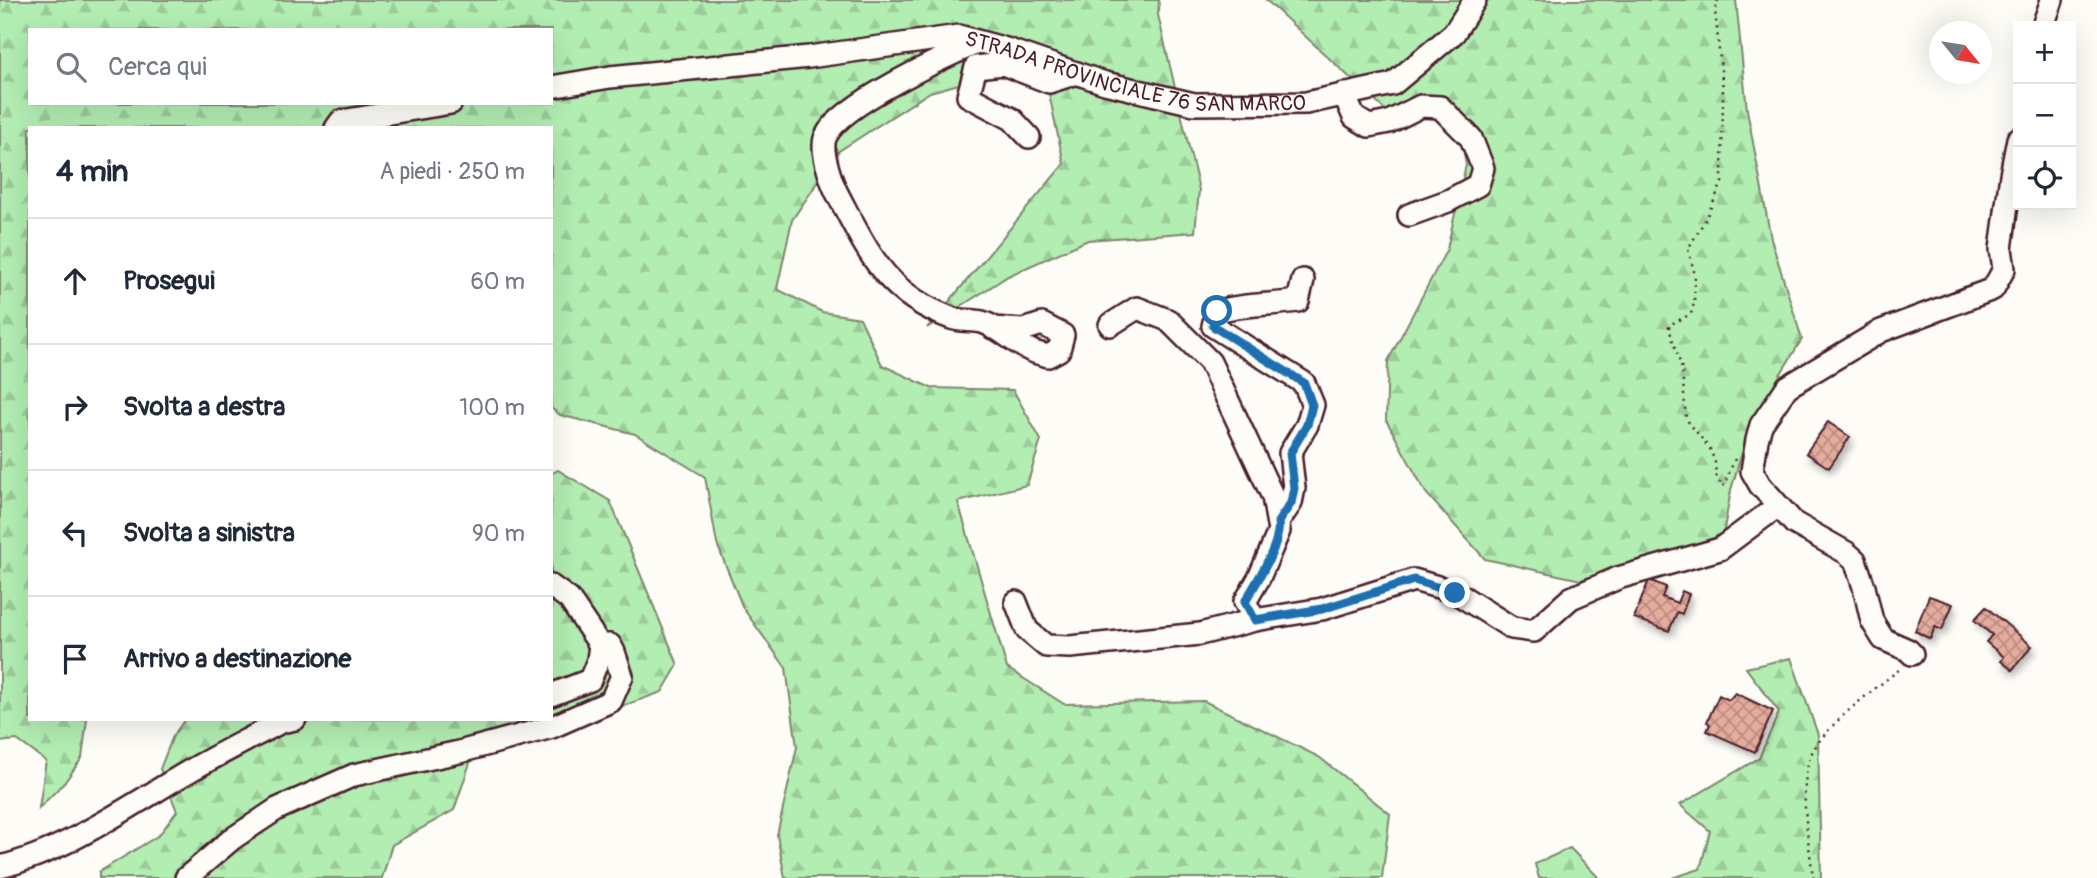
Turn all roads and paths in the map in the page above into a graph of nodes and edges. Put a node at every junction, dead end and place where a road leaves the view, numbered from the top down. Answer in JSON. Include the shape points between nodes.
{"nodes":[{"id":1,"x":1475,"y":0,"type":"edge"},
{"id":2,"x":1718,"y":0,"type":"edge"},
{"id":3,"x":2052,"y":0,"type":"edge"},
{"id":4,"x":2045,"y":21,"type":"edge"},
{"id":5,"x":979,"y":42,"type":"junction"},
{"id":6,"x":1077,"y":73,"type":"junction"},
{"id":7,"x":553,"y":87,"type":"edge"},
{"id":8,"x":1344,"y":94,"type":"junction"},
{"id":9,"x":438,"y":105,"type":"edge"},
{"id":10,"x":337,"y":126,"type":"edge"},
{"id":11,"x":1030,"y":137,"type":"dead end"},
{"id":12,"x":2016,"y":147,"type":"edge"},
{"id":13,"x":1409,"y":215,"type":"dead end"},
{"id":14,"x":1303,"y":281,"type":"dead end"},
{"id":15,"x":1110,"y":325,"type":"dead end"},
{"id":16,"x":993,"y":328,"type":"dead end"},
{"id":17,"x":1753,"y":459,"type":"junction"},
{"id":18,"x":1778,"y":506,"type":"junction"},
{"id":19,"x":1278,"y":522,"type":"junction"},
{"id":20,"x":553,"y":587,"type":"edge"},
{"id":21,"x":1016,"y":602,"type":"dead end"},
{"id":22,"x":1255,"y":620,"type":"junction"},
{"id":23,"x":600,"y":645,"type":"junction"},
{"id":24,"x":1912,"y":654,"type":"joint"},
{"id":25,"x":553,"y":694,"type":"edge"},
{"id":26,"x":286,"y":721,"type":"edge"},
{"id":27,"x":0,"y":867,"type":"edge"},
{"id":28,"x":186,"y":878,"type":"edge"},
{"id":29,"x":1813,"y":878,"type":"edge"}],
"edges":[{"from":1,"to":8,"type":"street","name":"STRADA PROVINCIALE 76 SAN MARCO","via":[[1454,33],[1392,84]]},
{"from":2,"to":17,"type":"path","via":[[1715,10],[1724,109],[1722,183],[1688,249],[1695,275],[1693,309],[1668,328],[1682,369],[1686,419],[1710,449],[1721,484],[1725,486],[1740,452]]},
{"from":3,"to":4,"type":"street"},
{"from":5,"to":6,"type":"street","name":"STRADA PROVINCIALE 76 SAN MARCO"},
{"from":5,"to":7,"type":"street","name":"STRADA PROVINCIALE 76 SAN MARCO","via":[[959,36]]},
{"from":5,"to":16,"type":"street","via":[[857,106],[825,136],[824,151],[839,197],[866,249],[889,280],[918,303],[954,320],[983,322]]},
{"from":6,"to":8,"type":"street","name":"STRADA PROVINCIALE 76 SAN MARCO","via":[[1194,104],[1306,103]]},
{"from":6,"to":11,"type":"street","via":[[1049,82],[1003,64],[976,67],[968,96],[1012,119]]},
{"from":8,"to":13,"type":"street","via":[[1354,117],[1370,126],[1421,106],[1440,107],[1471,138],[1483,168],[1478,185]]},
{"from":9,"to":10,"type":"street","via":[[341,121]]},
{"from":12,"to":17,"type":"street","via":[[2001,248],[2004,269],[1993,289],[1881,331],[1787,387],[1761,425]]},
{"from":14,"to":19,"type":"street","via":[[1298,301],[1217,311],[1213,326],[1304,383],[1312,405],[1307,425],[1290,453],[1294,488],[1291,503]]},
{"from":15,"to":19,"type":"street","via":[[1137,308],[1168,320],[1210,362],[1273,497]]},
{"from":17,"to":18,"type":"street","via":[[1752,471]]},
{"from":18,"to":22,"type":"street","via":[[1720,550],[1618,578],[1571,598],[1534,631],[1512,628],[1455,593],[1414,580],[1322,609]]},
{"from":18,"to":24,"type":"street","via":[[1794,523],[1856,561],[1872,621],[1883,639]]},
{"from":19,"to":22,"type":"street","via":[[1279,531],[1245,602]]},
{"from":20,"to":23,"type":"street","via":[[569,599]]},
{"from":21,"to":22,"type":"street","via":[[1027,630],[1046,646],[1070,648],[1200,634]]},
{"from":23,"to":25,"type":"street","via":[[590,680]]},
{"from":23,"to":28,"type":"street","via":[[610,645],[622,676],[611,701],[552,727],[354,775],[277,809]]},
{"from":24,"to":29,"type":"path","via":[[1910,661],[1831,729],[1809,759],[1806,812]]},
{"from":26,"to":27,"type":"street","via":[[188,771],[114,816],[26,860]]}]}
